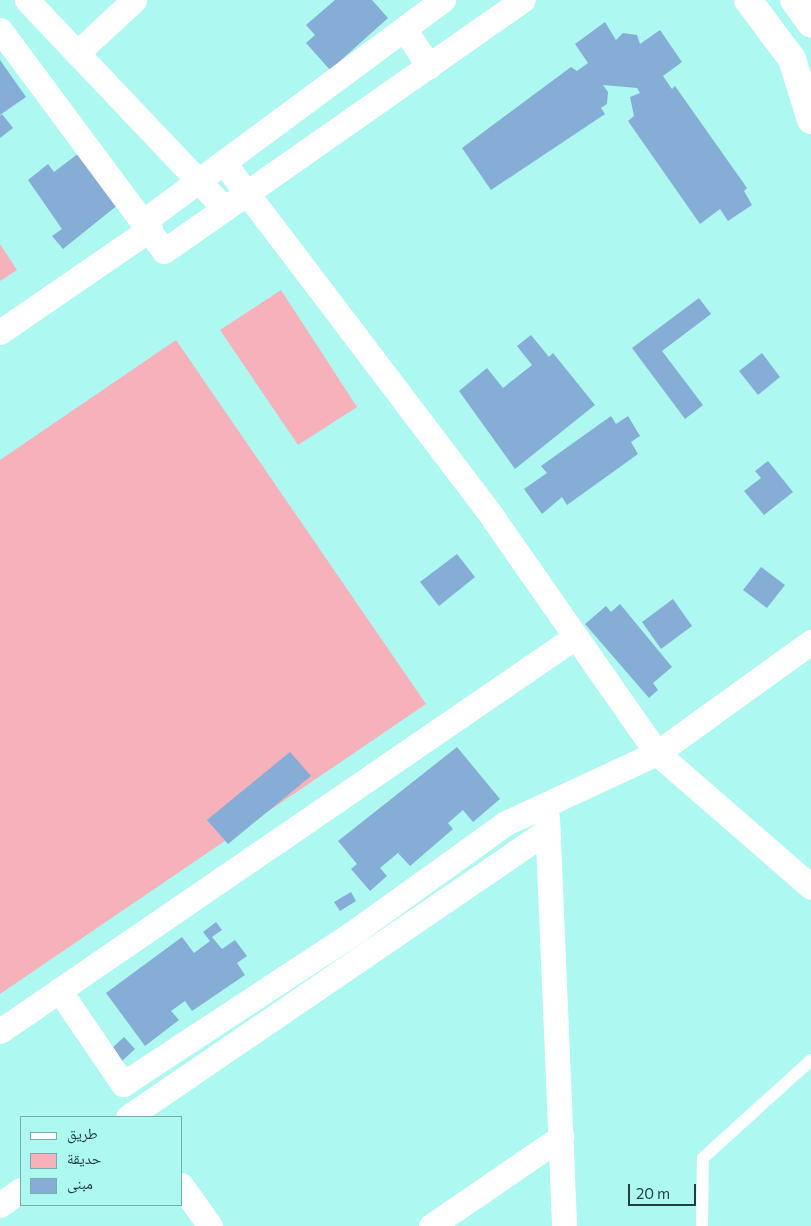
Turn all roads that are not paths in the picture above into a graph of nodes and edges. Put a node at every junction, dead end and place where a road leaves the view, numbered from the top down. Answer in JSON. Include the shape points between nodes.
{"nodes":[{"id":1,"x":27,"y":0,"type":"edge"},
{"id":2,"x":134,"y":0,"type":"edge"},
{"id":3,"x":443,"y":0,"type":"edge"},
{"id":4,"x":523,"y":0,"type":"edge"},
{"id":5,"x":748,"y":0,"type":"edge"},
{"id":6,"x":404,"y":29,"type":"junction"},
{"id":7,"x":0,"y":30,"type":"edge"},
{"id":8,"x":77,"y":52,"type":"junction"},
{"id":9,"x":429,"y":66,"type":"junction"},
{"id":10,"x":811,"y":120,"type":"edge"},
{"id":11,"x":224,"y":163,"type":"junction"},
{"id":12,"x":198,"y":180,"type":"junction"},
{"id":13,"x":245,"y":194,"type":"junction"},
{"id":14,"x":224,"y":208,"type":"junction"},
{"id":15,"x":147,"y":225,"type":"junction"},
{"id":16,"x":0,"y":332,"type":"edge"},
{"id":17,"x":575,"y":637,"type":"junction"},
{"id":18,"x":811,"y":642,"type":"edge"},
{"id":19,"x":657,"y":753,"type":"junction"},
{"id":20,"x":546,"y":802,"type":"junction"},
{"id":21,"x":547,"y":830,"type":"junction"},
{"id":22,"x":811,"y":887,"type":"edge"},
{"id":23,"x":59,"y":990,"type":"junction"},
{"id":24,"x":0,"y":1031,"type":"edge"},
{"id":25,"x":811,"y":1060,"type":"edge"},
{"id":26,"x":132,"y":1116,"type":"edge"},
{"id":27,"x":561,"y":1137,"type":"junction"},
{"id":28,"x":182,"y":1186,"type":"edge"},
{"id":29,"x":20,"y":1191,"type":"edge"},
{"id":30,"x":0,"y":1205,"type":"edge"},
{"id":31,"x":210,"y":1226,"type":"edge"},
{"id":32,"x":431,"y":1226,"type":"edge"},
{"id":33,"x":564,"y":1226,"type":"edge"},
{"id":34,"x":702,"y":1226,"type":"edge"}],
"edges":[{"from":1,"to":8,"type":"street"},
{"from":2,"to":8,"type":"street"},
{"from":3,"to":6,"type":"street"},
{"from":4,"to":9,"type":"street"},
{"from":5,"to":10,"type":"main road","via":[[792,59]]},
{"from":6,"to":9,"type":"street"},
{"from":6,"to":11,"type":"street"},
{"from":7,"to":15,"type":"street"},
{"from":8,"to":12,"type":"street"},
{"from":9,"to":13,"type":"street"},
{"from":11,"to":12,"type":"street"},
{"from":11,"to":13,"type":"street"},
{"from":12,"to":14,"type":"street"},
{"from":12,"to":15,"type":"street"},
{"from":13,"to":14,"type":"street"},
{"from":13,"to":17,"type":"street","via":[[493,518]]},
{"from":14,"to":15,"type":"street","via":[[164,251]]},
{"from":15,"to":16,"type":"street"},
{"from":17,"to":19,"type":"street"},
{"from":17,"to":23,"type":"street"},
{"from":18,"to":19,"type":"street"},
{"from":19,"to":20,"type":"street"},
{"from":19,"to":22,"type":"street"},
{"from":20,"to":21,"type":"street"},
{"from":20,"to":23,"type":"street","via":[[506,823],[357,930],[123,1084]]},
{"from":21,"to":26,"type":"street"},
{"from":21,"to":27,"type":"street"},
{"from":23,"to":24,"type":"street"},
{"from":25,"to":34,"type":"lane","via":[[703,1158]]},
{"from":27,"to":32,"type":"street"},
{"from":27,"to":33,"type":"street"},
{"from":28,"to":31,"type":"street"},
{"from":29,"to":30,"type":"street"}]}
